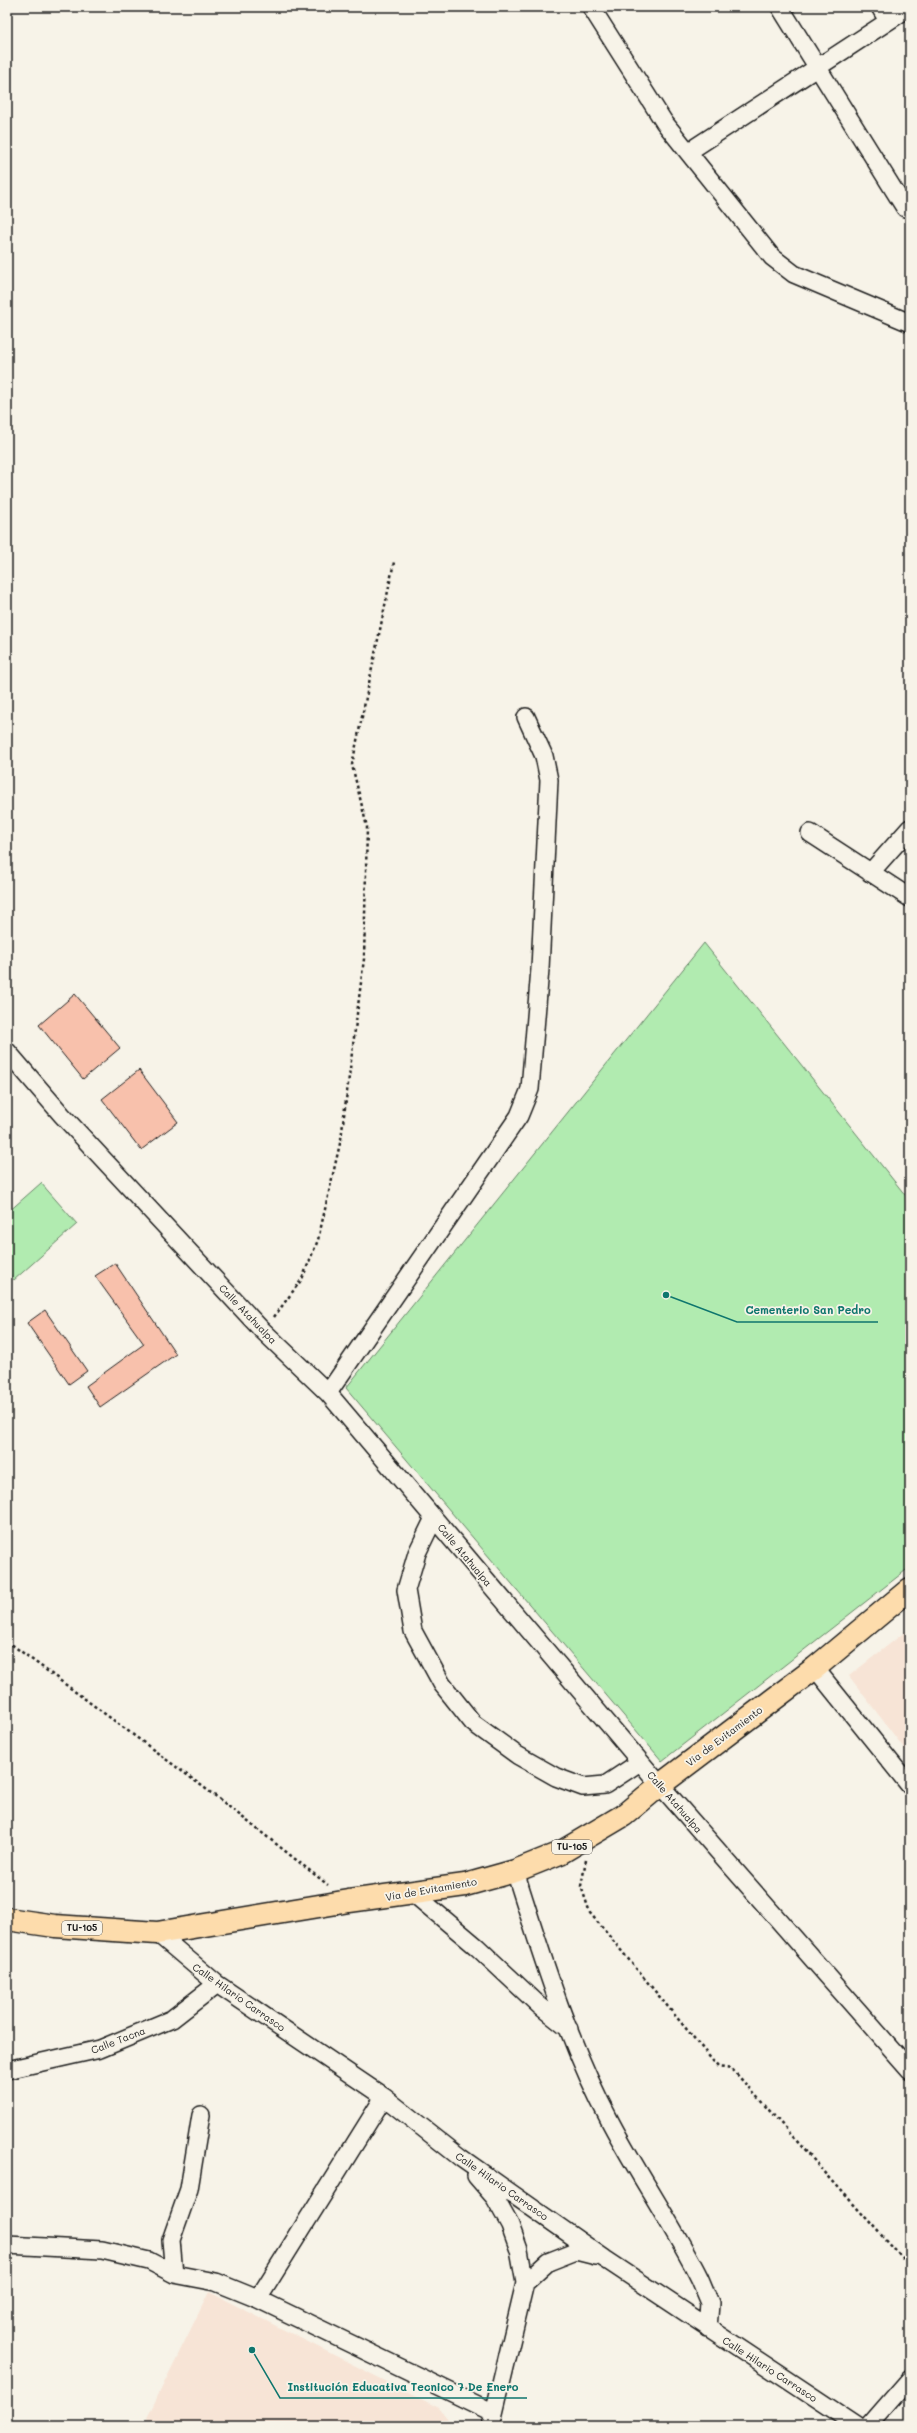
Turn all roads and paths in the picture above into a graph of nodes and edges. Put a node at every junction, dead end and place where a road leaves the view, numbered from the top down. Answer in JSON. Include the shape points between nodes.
{"nodes":[{"id":1,"x":591,"y":7,"type":"edge"},
{"id":2,"x":780,"y":7,"type":"edge"},
{"id":3,"x":910,"y":7,"type":"edge"},
{"id":4,"x":884,"y":14,"type":"edge"},
{"id":5,"x":818,"y":68,"type":"junction"},
{"id":6,"x":688,"y":152,"type":"junction"},
{"id":7,"x":905,"y":208,"type":"dead end"},
{"id":8,"x":910,"y":323,"type":"edge"},
{"id":9,"x":394,"y":562,"type":"dead end"},
{"id":10,"x":526,"y":717,"type":"dead end"},
{"id":11,"x":910,"y":828,"type":"edge"},
{"id":12,"x":810,"y":833,"type":"dead end"},
{"id":13,"x":870,"y":873,"type":"junction"},
{"id":14,"x":910,"y":898,"type":"edge"},
{"id":15,"x":7,"y":1051,"type":"edge"},
{"id":16,"x":260,"y":1328,"type":"junction"},
{"id":17,"x":328,"y":1393,"type":"junction"},
{"id":18,"x":434,"y":1518,"type":"junction"},
{"id":19,"x":910,"y":1589,"type":"edge"},
{"id":20,"x":7,"y":1641,"type":"edge"},
{"id":21,"x":815,"y":1668,"type":"junction"},
{"id":22,"x":640,"y":1762,"type":"junction"},
{"id":23,"x":660,"y":1785,"type":"junction"},
{"id":24,"x":910,"y":1786,"type":"edge"},
{"id":25,"x":591,"y":1836,"type":"junction"},
{"id":26,"x":515,"y":1871,"type":"junction"},
{"id":27,"x":413,"y":1893,"type":"junction"},
{"id":28,"x":349,"y":1901,"type":"junction"},
{"id":29,"x":7,"y":1919,"type":"edge"},
{"id":30,"x":157,"y":1934,"type":"junction"},
{"id":31,"x":217,"y":1984,"type":"junction"},
{"id":32,"x":569,"y":2029,"type":"junction"},
{"id":33,"x":7,"y":2070,"type":"edge"},
{"id":34,"x":910,"y":2070,"type":"edge"},
{"id":35,"x":384,"y":2097,"type":"junction"},
{"id":36,"x":201,"y":2115,"type":"dead end"},
{"id":37,"x":461,"y":2158,"type":"junction"},
{"id":38,"x":7,"y":2244,"type":"edge"},
{"id":39,"x":605,"y":2258,"type":"junction"},
{"id":40,"x":910,"y":2267,"type":"edge"},
{"id":41,"x":174,"y":2274,"type":"junction"},
{"id":42,"x":525,"y":2283,"type":"junction"},
{"id":43,"x":258,"y":2300,"type":"junction"},
{"id":44,"x":708,"y":2328,"type":"junction"},
{"id":45,"x":910,"y":2379,"type":"edge"},
{"id":46,"x":492,"y":2419,"type":"edge"},
{"id":47,"x":857,"y":2426,"type":"edge"},
{"id":48,"x":869,"y":2426,"type":"edge"}],
"edges":[{"from":1,"to":6,"type":"street","via":[[664,122]]},
{"from":2,"to":5,"type":"street"},
{"from":3,"to":4,"type":"street"},
{"from":4,"to":5,"type":"street"},
{"from":5,"to":6,"type":"street"},
{"from":5,"to":7,"type":"street"},
{"from":6,"to":8,"type":"street","via":[[772,257],[794,274]]},
{"from":9,"to":16,"type":"path","via":[[352,765],[367,827],[364,959],[341,1140],[318,1240],[302,1279],[279,1312]]},
{"from":10,"to":17,"type":"street","via":[[544,756],[549,780],[540,969],[530,1089],[519,1116]]},
{"from":11,"to":13,"type":"street"},
{"from":12,"to":13,"type":"street"},
{"from":13,"to":14,"type":"street"},
{"from":15,"to":16,"type":"street","name":"Calle Atahualpa","via":[[62,1115]]},
{"from":16,"to":17,"type":"street","name":"Calle Atahualpa"},
{"from":17,"to":18,"type":"street","name":"Calle Atahualpa"},
{"from":18,"to":22,"type":"street","name":"Calle Atahualpa"},
{"from":18,"to":22,"type":"street","via":[[417,1553],[406,1590],[412,1631],[442,1684],[473,1723],[517,1756],[556,1777],[584,1787],[605,1785]]},
{"from":19,"to":21,"type":"main road","name":"Vía de Evitamiento","number":"TU-105"},
{"from":20,"to":28,"type":"path","via":[[218,1798]]},
{"from":21,"to":23,"type":"main road","name":"Vía de Evitamiento","number":"TU-105"},
{"from":21,"to":24,"type":"street"},
{"from":22,"to":23,"type":"street","name":"Calle Atahualpa"},
{"from":23,"to":25,"type":"main road","name":"Vía de Evitamiento","number":"TU-105","via":[[624,1816]]},
{"from":23,"to":34,"type":"street","name":"Calle Atahualpa"},
{"from":25,"to":26,"type":"main road","name":"Vía de Evitamiento","number":"TU-105","via":[[560,1853]]},
{"from":25,"to":40,"type":"path","via":[[581,1886],[590,1913],[718,2067],[732,2069]]},
{"from":26,"to":27,"type":"main road","name":"Vía de Evitamiento","number":"TU-105","via":[[465,1885]]},
{"from":26,"to":32,"type":"street","via":[[550,1983]]},
{"from":27,"to":28,"type":"main road","name":"Vía de Evitamiento","number":"TU-105"},
{"from":27,"to":32,"type":"street"},
{"from":28,"to":30,"type":"main road","name":"Vía de Evitamiento","number":"TU-105"},
{"from":29,"to":30,"type":"main road","name":"Vía de Evitamiento","number":"TU-105","via":[[55,1926]]},
{"from":30,"to":31,"type":"street","name":"Calle Hilario Carrasco"},
{"from":31,"to":33,"type":"street","name":"Calle Tacna","via":[[172,2019],[100,2049]]},
{"from":31,"to":35,"type":"street","name":"Calle Hilario Carrasco"},
{"from":32,"to":44,"type":"street","via":[[611,2123],[700,2278],[710,2303]]},
{"from":35,"to":37,"type":"street","name":"Calle Hilario Carrasco"},
{"from":35,"to":43,"type":"street"},
{"from":36,"to":41,"type":"street","via":[[189,2189],[171,2240]]},
{"from":37,"to":39,"type":"street","name":"Calle Hilario Carrasco"},
{"from":37,"to":42,"type":"street","via":[[495,2198],[510,2225],[520,2250]]},
{"from":38,"to":41,"type":"street","via":[[102,2250],[149,2261]]},
{"from":39,"to":42,"type":"street","via":[[576,2251],[548,2262]]},
{"from":39,"to":44,"type":"street","name":"Calle Hilario Carrasco"},
{"from":41,"to":43,"type":"street","via":[[216,2282]]},
{"from":42,"to":46,"type":"street"},
{"from":43,"to":46,"type":"street"},
{"from":44,"to":47,"type":"street","name":"Calle Hilario Carrasco"},
{"from":45,"to":48,"type":"street"}]}
